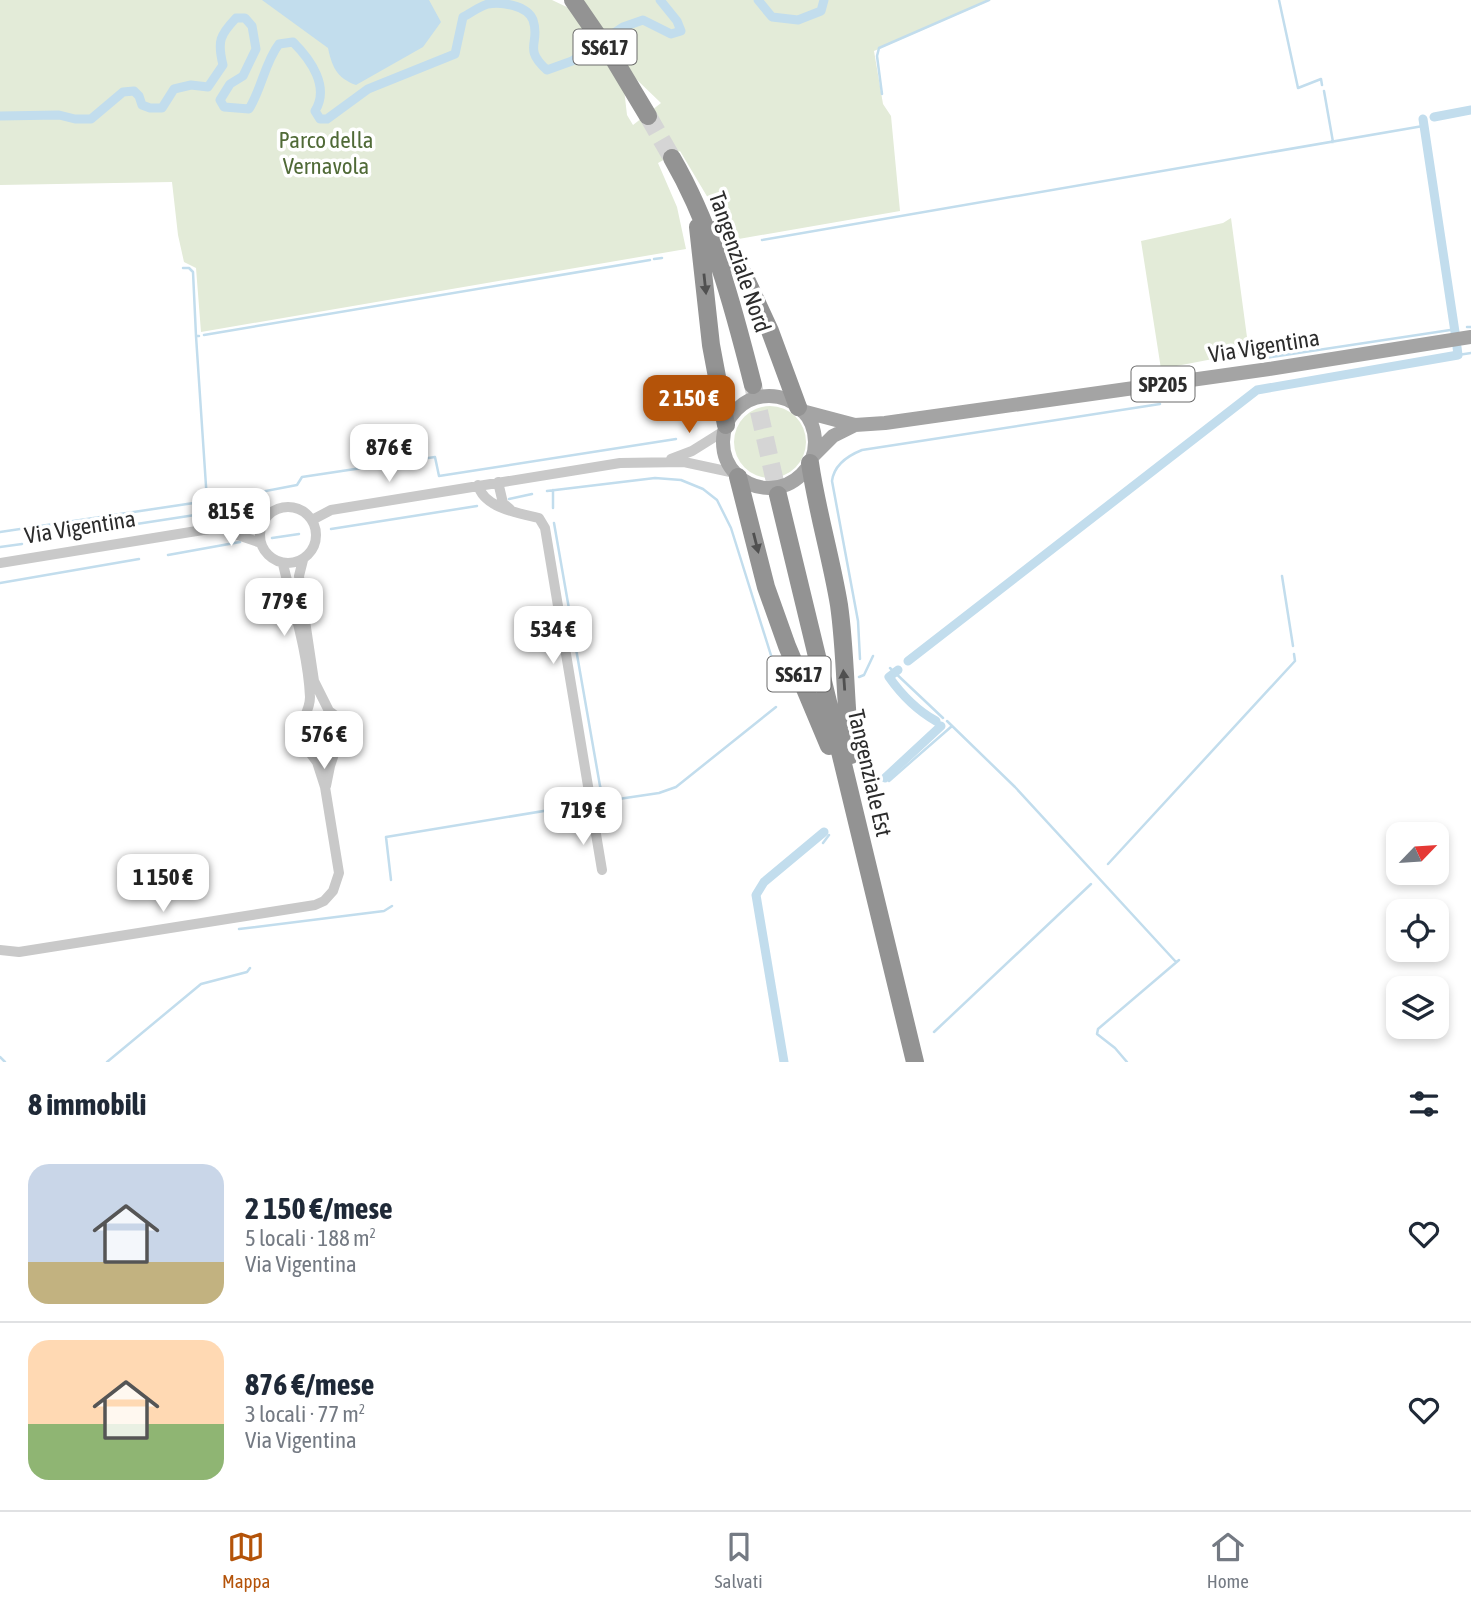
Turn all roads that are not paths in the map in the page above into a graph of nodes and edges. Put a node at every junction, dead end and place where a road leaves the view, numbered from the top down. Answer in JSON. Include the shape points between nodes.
{"nodes":[{"id":1,"x":573,"y":1,"type":"edge"},
{"id":2,"x":648,"y":116,"type":"tunnel mouth"},
{"id":3,"x":672,"y":158,"type":"tunnel mouth"},
{"id":4,"x":692,"y":192,"type":"junction"},
{"id":5,"x":1471,"y":337,"type":"edge"},
{"id":6,"x":752,"y":385,"type":"tunnel mouth"},
{"id":7,"x":800,"y":409,"type":"junction"},
{"id":8,"x":855,"y":425,"type":"junction"},
{"id":9,"x":725,"y":428,"type":"junction"},
{"id":10,"x":812,"y":459,"type":"junction"},
{"id":11,"x":664,"y":461,"type":"junction"},
{"id":12,"x":736,"y":475,"type":"junction"},
{"id":13,"x":498,"y":482,"type":"junction"},
{"id":14,"x":478,"y":485,"type":"junction"},
{"id":15,"x":778,"y":495,"type":"tunnel mouth"},
{"id":16,"x":512,"y":511,"type":"junction"},
{"id":17,"x":312,"y":520,"type":"junction"},
{"id":18,"x":261,"y":527,"type":"junction"},
{"id":19,"x":209,"y":529,"type":"junction"},
{"id":20,"x":261,"y":544,"type":"junction"},
{"id":21,"x":303,"y":560,"type":"junction"},
{"id":22,"x":0,"y":563,"type":"edge"},
{"id":23,"x":284,"y":564,"type":"junction"},
{"id":24,"x":329,"y":711,"type":"junction"},
{"id":25,"x":307,"y":714,"type":"junction"},
{"id":26,"x":335,"y":751,"type":"junction"},
{"id":27,"x":311,"y":753,"type":"junction"},
{"id":28,"x":326,"y":787,"type":"junction"},
{"id":29,"x":868,"y":869,"type":"junction"},
{"id":30,"x":602,"y":870,"type":"dead end"},
{"id":31,"x":0,"y":950,"type":"edge"},
{"id":32,"x":915,"y":1062,"type":"edge"}],
"edges":[{"from":1,"to":2,"type":"highway","number":"SS617"},
{"from":3,"to":4,"type":"highway","name":"Tangenziale Nord"},
{"from":4,"to":6,"type":"highway","name":"Tangenziale Nord","via":[[719,261]]},
{"from":4,"to":7,"type":"highway","via":[[744,277]]},
{"from":4,"to":9,"type":"highway","one_way":true},
{"from":5,"to":8,"type":"main road","name":"Via Vigentina","number":"SP205"},
{"from":7,"to":8,"type":"main road","name":"Via Vigentina","number":"SP205"},
{"from":7,"to":9,"type":"main road","name":"Via Vigentina","number":"SP205","via":[[782,398],[760,397],[738,408]]},
{"from":7,"to":10,"type":"main road","via":[[813,429]]},
{"from":8,"to":10,"type":"main road","name":"Via Vigentina","number":"SP205","via":[[833,436]]},
{"from":9,"to":11,"type":"street","name":"Via Vigentina","via":[[692,451]]},
{"from":9,"to":12,"type":"main road","via":[[724,454]]},
{"from":10,"to":12,"type":"main road","name":"Via Vigentina","number":"SP205","via":[[787,485],[760,488]]},
{"from":29,"to":10,"type":"highway","number":"SS617","one_way":true,"via":[[852,770],[839,607],[815,498]]},
{"from":11,"to":12,"type":"street","name":"Via Vigentina"},
{"from":11,"to":13,"type":"street","name":"Via Vigentina","via":[[620,463]]},
{"from":12,"to":29,"type":"highway","number":"SS617","one_way":true,"via":[[766,587],[826,737]]},
{"from":13,"to":14,"type":"street","name":"Via Vigentina"},
{"from":13,"to":16,"type":"street","via":[[503,503]]},
{"from":14,"to":16,"type":"street","via":[[490,501]]},
{"from":14,"to":17,"type":"street","name":"Via Vigentina","via":[[331,510]]},
{"from":15,"to":29,"type":"highway","name":"Tangenziale Est","number":"SS617"},
{"from":16,"to":30,"type":"street","via":[[538,518],[545,528]]},
{"from":17,"to":18,"type":"street","via":[[298,508],[280,508],[271,512]]},
{"from":17,"to":21,"type":"street","via":[[315,546]]},
{"from":18,"to":19,"type":"street","name":"Via Vigentina"},
{"from":18,"to":20,"type":"street"},
{"from":19,"to":20,"type":"street","name":"Via Vigentina"},
{"from":19,"to":22,"type":"street","name":"Via Vigentina"},
{"from":20,"to":23,"type":"street","via":[[269,557]]},
{"from":21,"to":23,"type":"street"},
{"from":21,"to":24,"type":"street","via":[[299,576],[314,681]]},
{"from":23,"to":25,"type":"street","via":[[309,687]]},
{"from":24,"to":25,"type":"street"},
{"from":24,"to":26,"type":"street","via":[[343,726],[343,740]]},
{"from":25,"to":27,"type":"street","via":[[298,730],[302,745]]},
{"from":26,"to":27,"type":"street"},
{"from":26,"to":28,"type":"street"},
{"from":27,"to":28,"type":"street"},
{"from":28,"to":31,"type":"street","via":[[339,873],[324,901],[33,950]]},
{"from":29,"to":32,"type":"highway","name":"Tangenziale Est","number":"SS617"}]}
